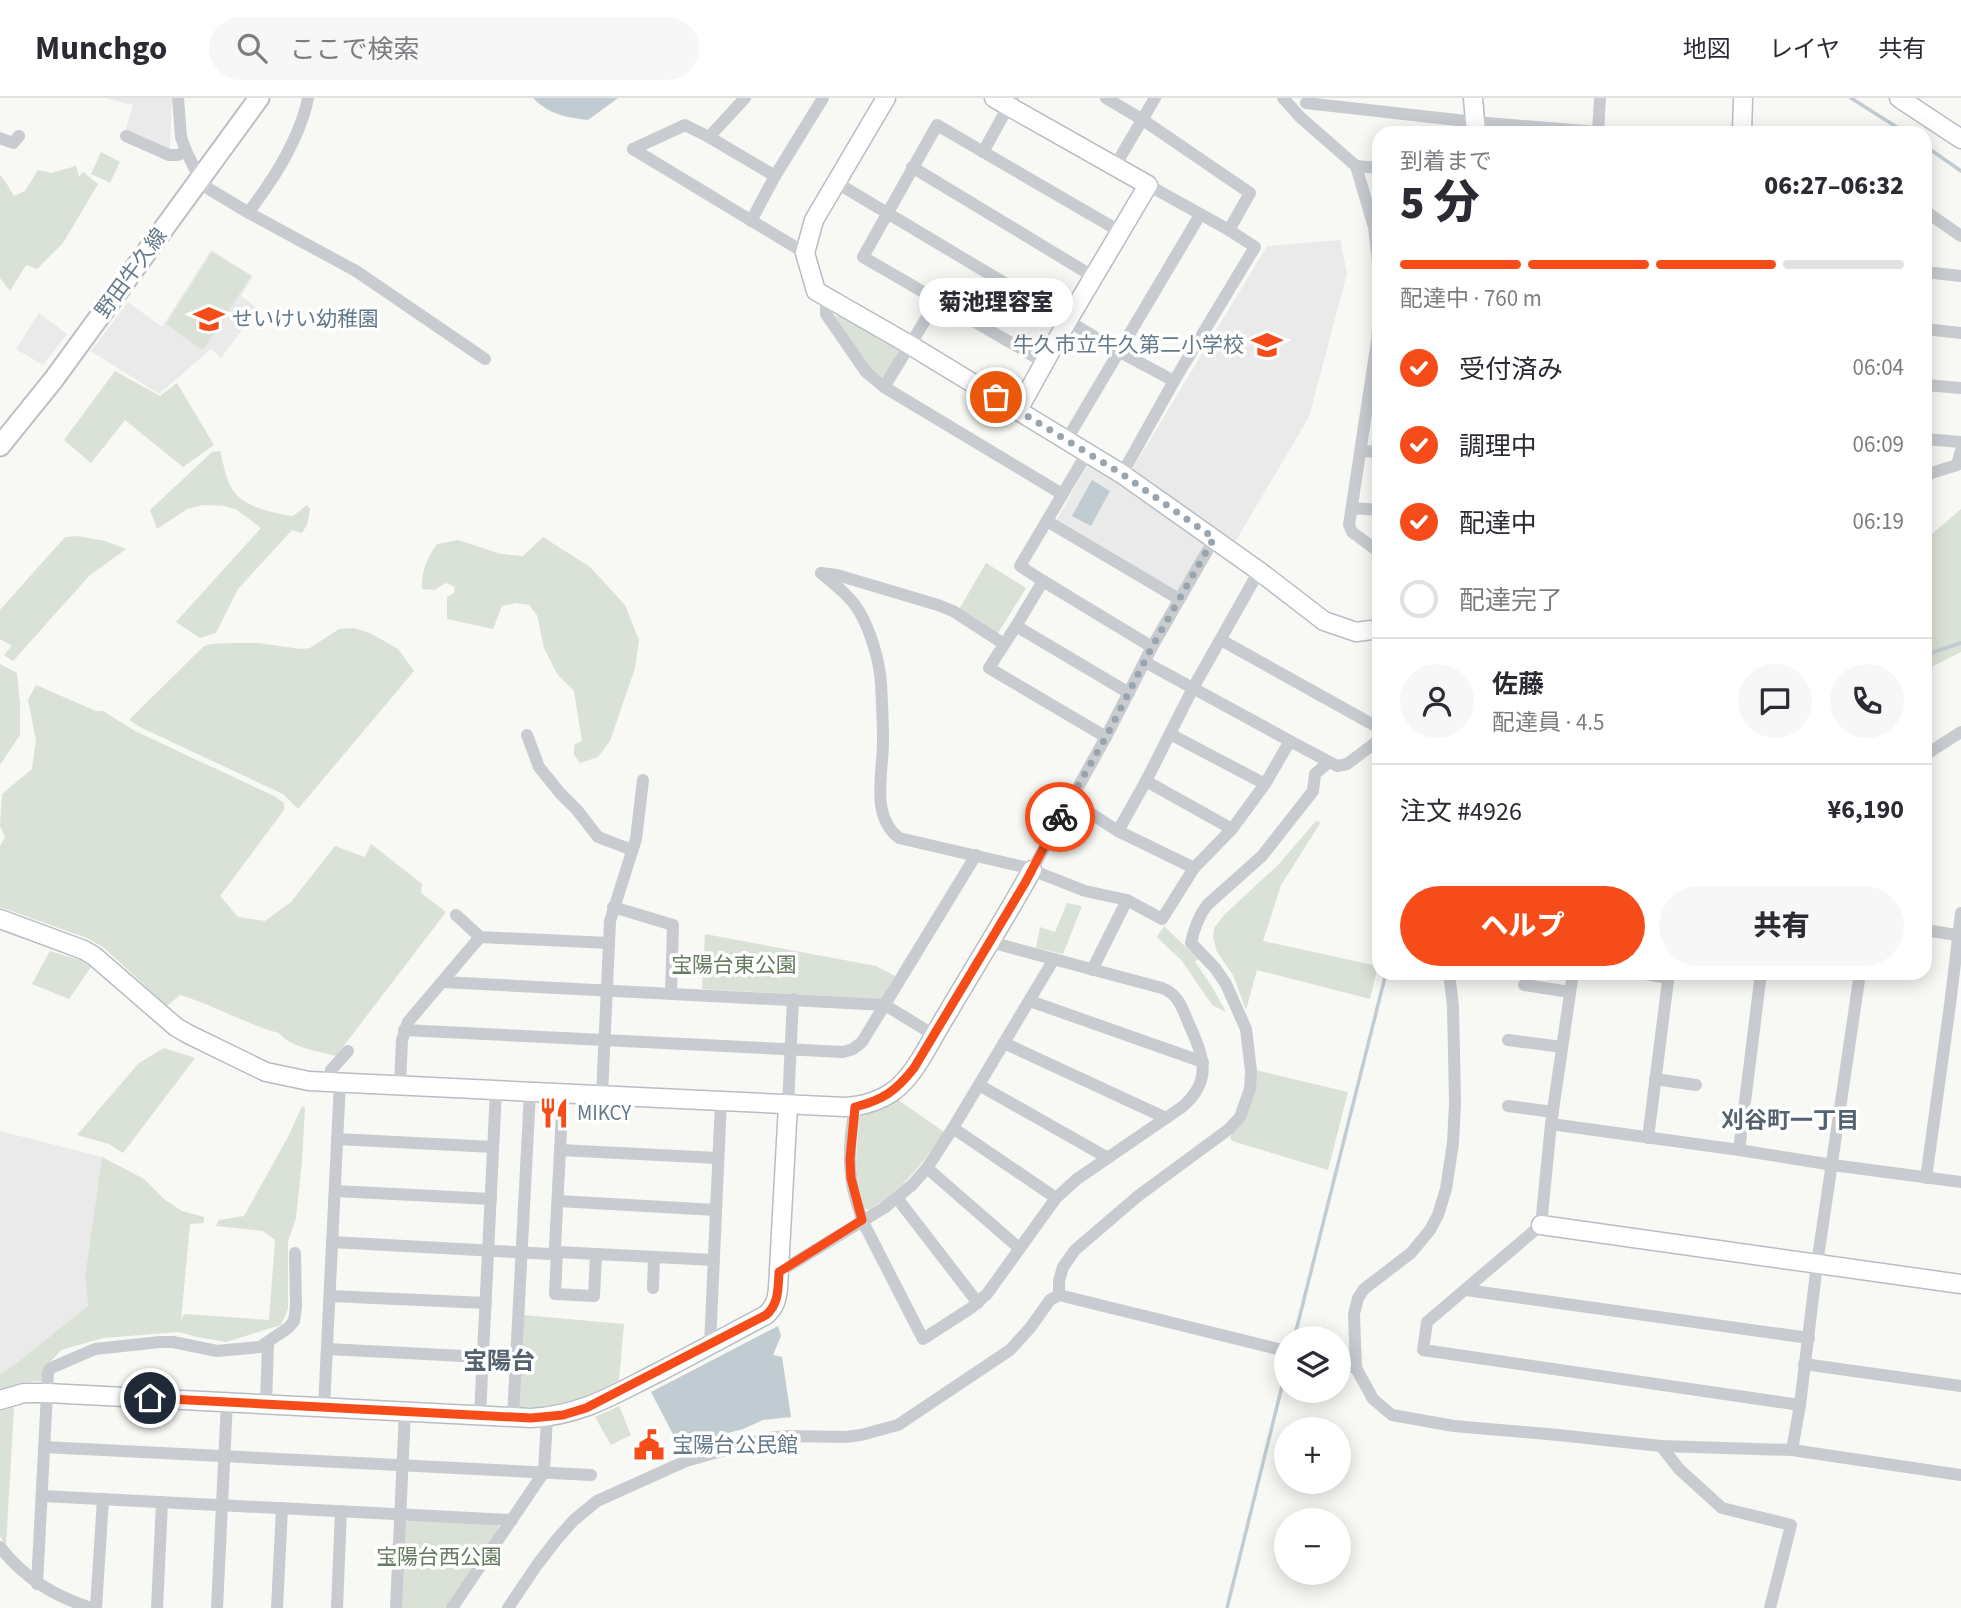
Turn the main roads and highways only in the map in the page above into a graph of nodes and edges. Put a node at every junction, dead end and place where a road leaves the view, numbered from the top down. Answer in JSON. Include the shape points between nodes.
{"nodes":[{"id":1,"x":260,"y":98,"type":"edge"},
{"id":2,"x":0,"y":446,"type":"edge"}],
"edges":[{"from":1,"to":2,"type":"main road","name":"野田牛久線"}]}
